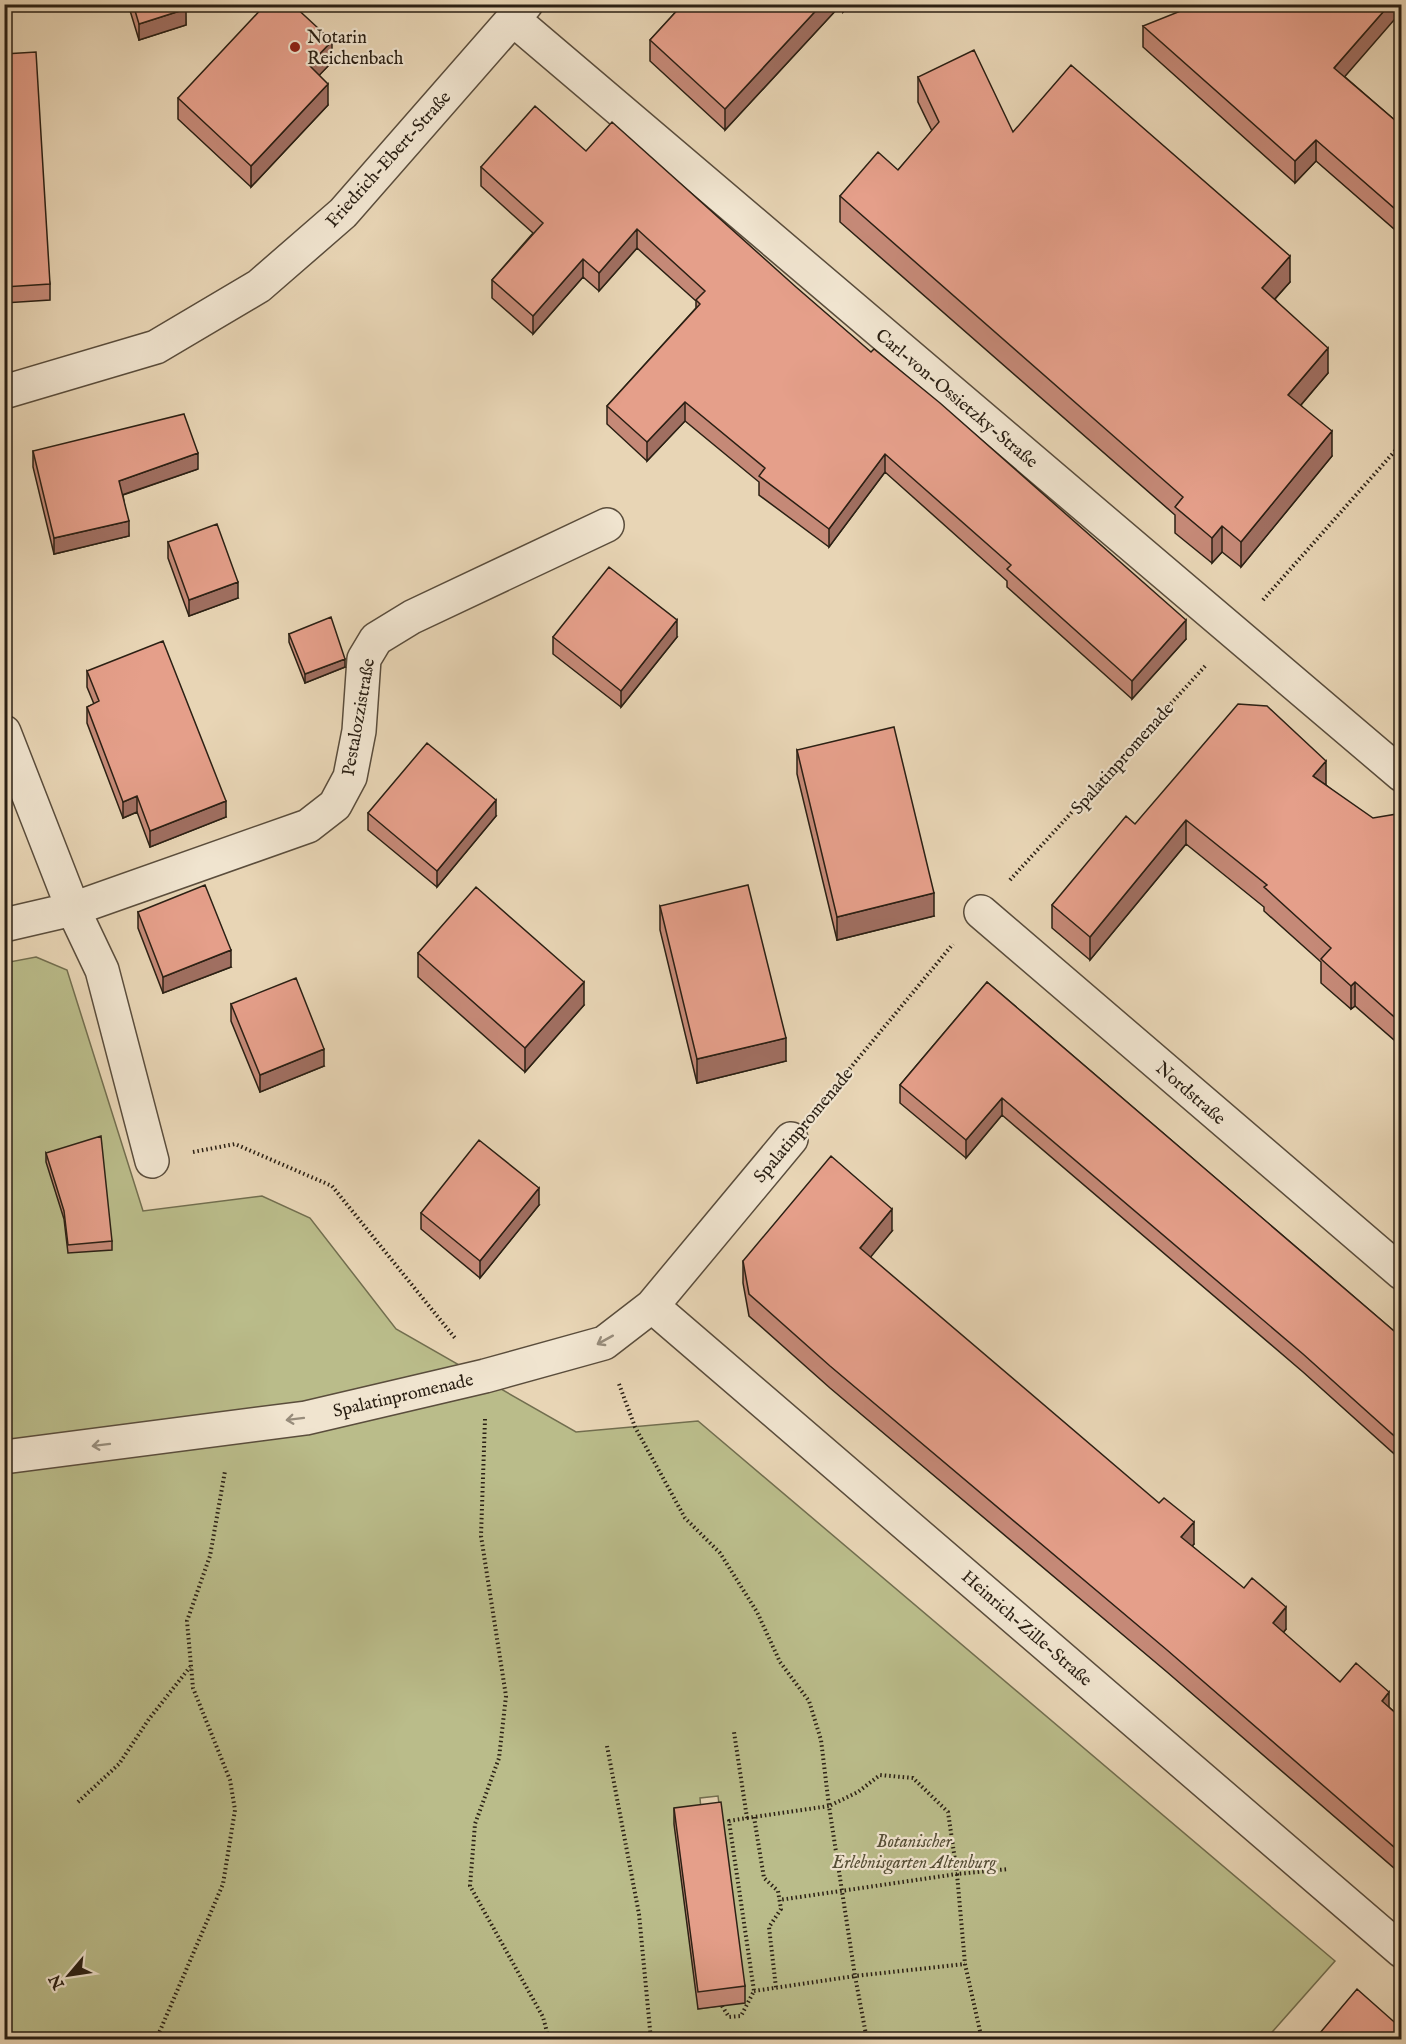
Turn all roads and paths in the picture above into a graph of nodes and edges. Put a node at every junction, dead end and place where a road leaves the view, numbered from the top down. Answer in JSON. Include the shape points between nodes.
{"nodes":[{"id":1,"x":520,"y":12,"type":"edge"},
{"id":2,"x":4,"y":392,"type":"edge"},
{"id":3,"x":1401,"y":443,"type":"edge"},
{"id":4,"x":608,"y":525,"type":"dead end"},
{"id":5,"x":1234,"y":634,"type":"junction"},
{"id":6,"x":4,"y":732,"type":"edge"},
{"id":7,"x":1401,"y":775,"type":"edge"},
{"id":8,"x":73,"y":909,"type":"junction"},
{"id":9,"x":981,"y":912,"type":"junction"},
{"id":10,"x":4,"y":925,"type":"edge"},
{"id":11,"x":791,"y":1139,"type":"joint"},
{"id":12,"x":152,"y":1161,"type":"joint"},
{"id":13,"x":1401,"y":1273,"type":"edge"},
{"id":14,"x":652,"y":1306,"type":"junction"},
{"id":15,"x":604,"y":1343,"type":"junction"},
{"id":16,"x":485,"y":1376,"type":"junction"},
{"id":17,"x":4,"y":1457,"type":"edge"},
{"id":18,"x":226,"y":1463,"type":"dead end"},
{"id":19,"x":190,"y":1666,"type":"junction"},
{"id":20,"x":734,"y":1732,"type":"dead end"},
{"id":21,"x":607,"y":1746,"type":"dead end"},
{"id":22,"x":78,"y":1802,"type":"dead end"},
{"id":23,"x":829,"y":1806,"type":"junction"},
{"id":24,"x":754,"y":1817,"type":"junction"},
{"id":25,"x":747,"y":1818,"type":"junction"},
{"id":26,"x":1010,"y":1869,"type":"dead end"},
{"id":27,"x":957,"y":1874,"type":"junction"},
{"id":28,"x":841,"y":1890,"type":"junction"},
{"id":29,"x":779,"y":1900,"type":"junction"},
{"id":30,"x":1401,"y":1951,"type":"edge"},
{"id":31,"x":965,"y":1964,"type":"junction"},
{"id":32,"x":855,"y":1976,"type":"junction"},
{"id":33,"x":776,"y":1988,"type":"junction"},
{"id":34,"x":754,"y":1991,"type":"junction"},
{"id":35,"x":722,"y":2006,"type":"edge"},
{"id":36,"x":156,"y":2040,"type":"edge"},
{"id":37,"x":549,"y":2040,"type":"edge"},
{"id":38,"x":651,"y":2040,"type":"edge"},
{"id":39,"x":867,"y":2040,"type":"edge"},
{"id":40,"x":982,"y":2040,"type":"edge"}],
"edges":[{"from":1,"to":2,"type":"street","name":"Friedrich-Ebert-Straße","via":[[343,213],[259,286],[156,347]]},
{"from":1,"to":5,"type":"street","name":"Carl-von-Ossietzky-Straße"},
{"from":3,"to":5,"type":"path","name":"Spalatinpromenade"},
{"from":4,"to":8,"type":"street","name":"Pestalozzistraße","via":[[412,617],[376,639],[364,659],[359,731],[350,777],[335,805],[308,826]]},
{"from":5,"to":7,"type":"street","name":"Carl-von-Ossietzky-Straße"},
{"from":5,"to":9,"type":"path","name":"Spalatinpromenade"},
{"from":6,"to":8,"type":"street"},
{"from":8,"to":10,"type":"street","name":"Pestalozzistraße"},
{"from":8,"to":12,"type":"street","via":[[102,970]]},
{"from":9,"to":11,"type":"path","name":"Spalatinpromenade"},
{"from":9,"to":13,"type":"street","name":"Nordstraße"},
{"from":11,"to":14,"type":"street","name":"Spalatinpromenade"},
{"from":12,"to":16,"type":"path","via":[[236,1144],[332,1186]]},
{"from":14,"to":15,"type":"street","name":"Spalatinpromenade","one_way":true},
{"from":14,"to":30,"type":"street","name":"Heinrich-Zille-Straße"},
{"from":15,"to":16,"type":"street","name":"Spalatinpromenade"},
{"from":15,"to":23,"type":"path","via":[[635,1427],[685,1518],[720,1553],[757,1612],[780,1662],[809,1701],[821,1740]]},
{"from":16,"to":17,"type":"street","name":"Spalatinpromenade","one_way":true,"via":[[306,1418]]},
{"from":16,"to":37,"type":"path","via":[[481,1536],[506,1696],[500,1758],[476,1824],[470,1886],[543,2017]]},
{"from":18,"to":19,"type":"path","via":[[210,1556],[187,1622]]},
{"from":19,"to":22,"type":"path","via":[[119,1764]]},
{"from":19,"to":36,"type":"path","via":[[193,1688],[230,1780],[235,1810],[223,1884]]},
{"from":20,"to":25,"type":"path"},
{"from":21,"to":38,"type":"path","via":[[639,1914]]},
{"from":23,"to":24,"type":"path"},
{"from":23,"to":27,"type":"path","via":[[858,1792],[880,1775],[913,1778],[948,1812]]},
{"from":23,"to":28,"type":"path"},
{"from":24,"to":25,"type":"path"},
{"from":24,"to":29,"type":"path","via":[[764,1878],[778,1891]]},
{"from":25,"to":34,"type":"path","via":[[729,1821]]},
{"from":26,"to":27,"type":"path"},
{"from":27,"to":28,"type":"path"},
{"from":27,"to":31,"type":"path"},
{"from":28,"to":29,"type":"path"},
{"from":28,"to":32,"type":"path"},
{"from":29,"to":33,"type":"path","via":[[781,1909],[769,1927]]},
{"from":31,"to":32,"type":"path"},
{"from":31,"to":40,"type":"path"},
{"from":32,"to":33,"type":"path"},
{"from":32,"to":39,"type":"path"},
{"from":33,"to":34,"type":"path"},
{"from":34,"to":35,"type":"path","via":[[741,2016],[729,2017]]}]}
